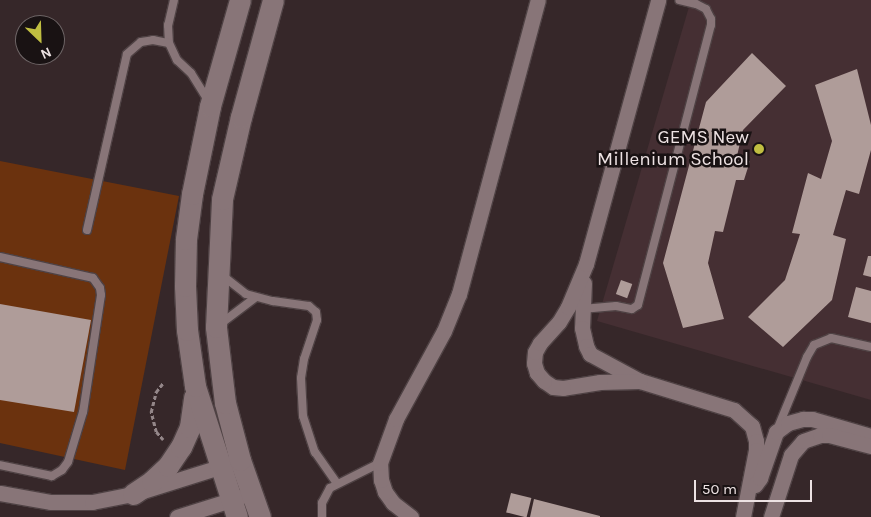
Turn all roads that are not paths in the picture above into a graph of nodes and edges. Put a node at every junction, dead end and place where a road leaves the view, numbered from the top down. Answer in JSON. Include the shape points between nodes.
{"nodes":[{"id":1,"x":174,"y":0,"type":"edge"},
{"id":2,"x":240,"y":0,"type":"edge"},
{"id":3,"x":273,"y":0,"type":"edge"},
{"id":4,"x":538,"y":0,"type":"edge"},
{"id":5,"x":658,"y":0,"type":"edge"},
{"id":6,"x":679,"y":0,"type":"edge"},
{"id":7,"x":168,"y":44,"type":"junction"},
{"id":8,"x":210,"y":106,"type":"junction"},
{"id":9,"x":87,"y":230,"type":"dead end"},
{"id":10,"x":0,"y":257,"type":"edge"},
{"id":11,"x":586,"y":264,"type":"junction"},
{"id":12,"x":219,"y":271,"type":"junction"},
{"id":13,"x":256,"y":297,"type":"junction"},
{"id":14,"x":582,"y":309,"type":"junction"},
{"id":15,"x":216,"y":328,"type":"junction"},
{"id":16,"x":871,"y":348,"type":"edge"},
{"id":17,"x":640,"y":381,"type":"junction"},
{"id":18,"x":195,"y":386,"type":"junction"},
{"id":19,"x":776,"y":432,"type":"junction"},
{"id":20,"x":871,"y":436,"type":"edge"},
{"id":21,"x":871,"y":446,"type":"edge"},
{"id":22,"x":240,"y":460,"type":"junction"},
{"id":23,"x":380,"y":463,"type":"junction"},
{"id":24,"x":0,"y":465,"type":"edge"},
{"id":25,"x":220,"y":466,"type":"junction"},
{"id":26,"x":337,"y":483,"type":"junction"},
{"id":27,"x":749,"y":490,"type":"junction"},
{"id":28,"x":0,"y":493,"type":"edge"},
{"id":29,"x":133,"y":494,"type":"junction"},
{"id":30,"x":251,"y":494,"type":"junction"},
{"id":31,"x":234,"y":509,"type":"edge"},
{"id":32,"x":177,"y":517,"type":"edge"},
{"id":33,"x":260,"y":517,"type":"edge"},
{"id":34,"x":322,"y":517,"type":"edge"},
{"id":35,"x":411,"y":517,"type":"edge"},
{"id":36,"x":743,"y":517,"type":"edge"},
{"id":37,"x":771,"y":517,"type":"edge"}],
"edges":[{"from":1,"to":7,"type":"lane","via":[[168,25]]},
{"from":2,"to":8,"type":"street"},
{"from":3,"to":12,"type":"street","via":[[222,199]]},
{"from":4,"to":23,"type":"street","via":[[458,294],[444,331],[403,403]]},
{"from":5,"to":11,"type":"street"},
{"from":6,"to":14,"type":"lane","via":[[706,9],[711,25],[638,305],[632,309],[616,306]]},
{"from":7,"to":8,"type":"lane","via":[[177,60],[198,83]]},
{"from":7,"to":9,"type":"lane","via":[[153,40],[141,42],[127,54]]},
{"from":8,"to":18,"type":"street","via":[[186,238],[187,330]]},
{"from":10,"to":24,"type":"lane","via":[[93,278],[101,295],[83,412],[68,462],[52,476]]},
{"from":11,"to":14,"type":"street"},
{"from":11,"to":17,"type":"street","via":[[568,308],[535,352],[537,373],[553,387],[563,388],[600,382]]},
{"from":12,"to":13,"type":"lane","via":[[237,289]]},
{"from":12,"to":15,"type":"street"},
{"from":13,"to":15,"type":"lane"},
{"from":13,"to":26,"type":"lane","via":[[309,306],[316,312],[318,320],[301,378],[303,416],[315,452]]},
{"from":14,"to":17,"type":"street","via":[[583,338],[590,354]]},
{"from":15,"to":22,"type":"street","via":[[226,403]]},
{"from":16,"to":19,"type":"lane","via":[[831,338],[814,345]]},
{"from":17,"to":27,"type":"street","via":[[734,410],[747,420],[756,441]]},
{"from":18,"to":25,"type":"street"},
{"from":18,"to":29,"type":"street","via":[[190,427],[178,451],[152,482]]},
{"from":19,"to":20,"type":"street","via":[[794,421],[812,419]]},
{"from":19,"to":27,"type":"street","via":[[760,478]]},
{"from":21,"to":37,"type":"street","via":[[829,435],[803,441],[791,454]]},
{"from":22,"to":25,"type":"street"},
{"from":22,"to":30,"type":"street"},
{"from":23,"to":26,"type":"lane"},
{"from":23,"to":35,"type":"street","via":[[385,492],[392,503]]},
{"from":25,"to":29,"type":"street"},
{"from":25,"to":31,"type":"street"},
{"from":26,"to":34,"type":"lane","via":[[325,495]]},
{"from":27,"to":36,"type":"street"},
{"from":28,"to":29,"type":"street","via":[[30,500],[71,503]]},
{"from":30,"to":31,"type":"street"},
{"from":30,"to":33,"type":"street"},
{"from":31,"to":32,"type":"street"}]}
